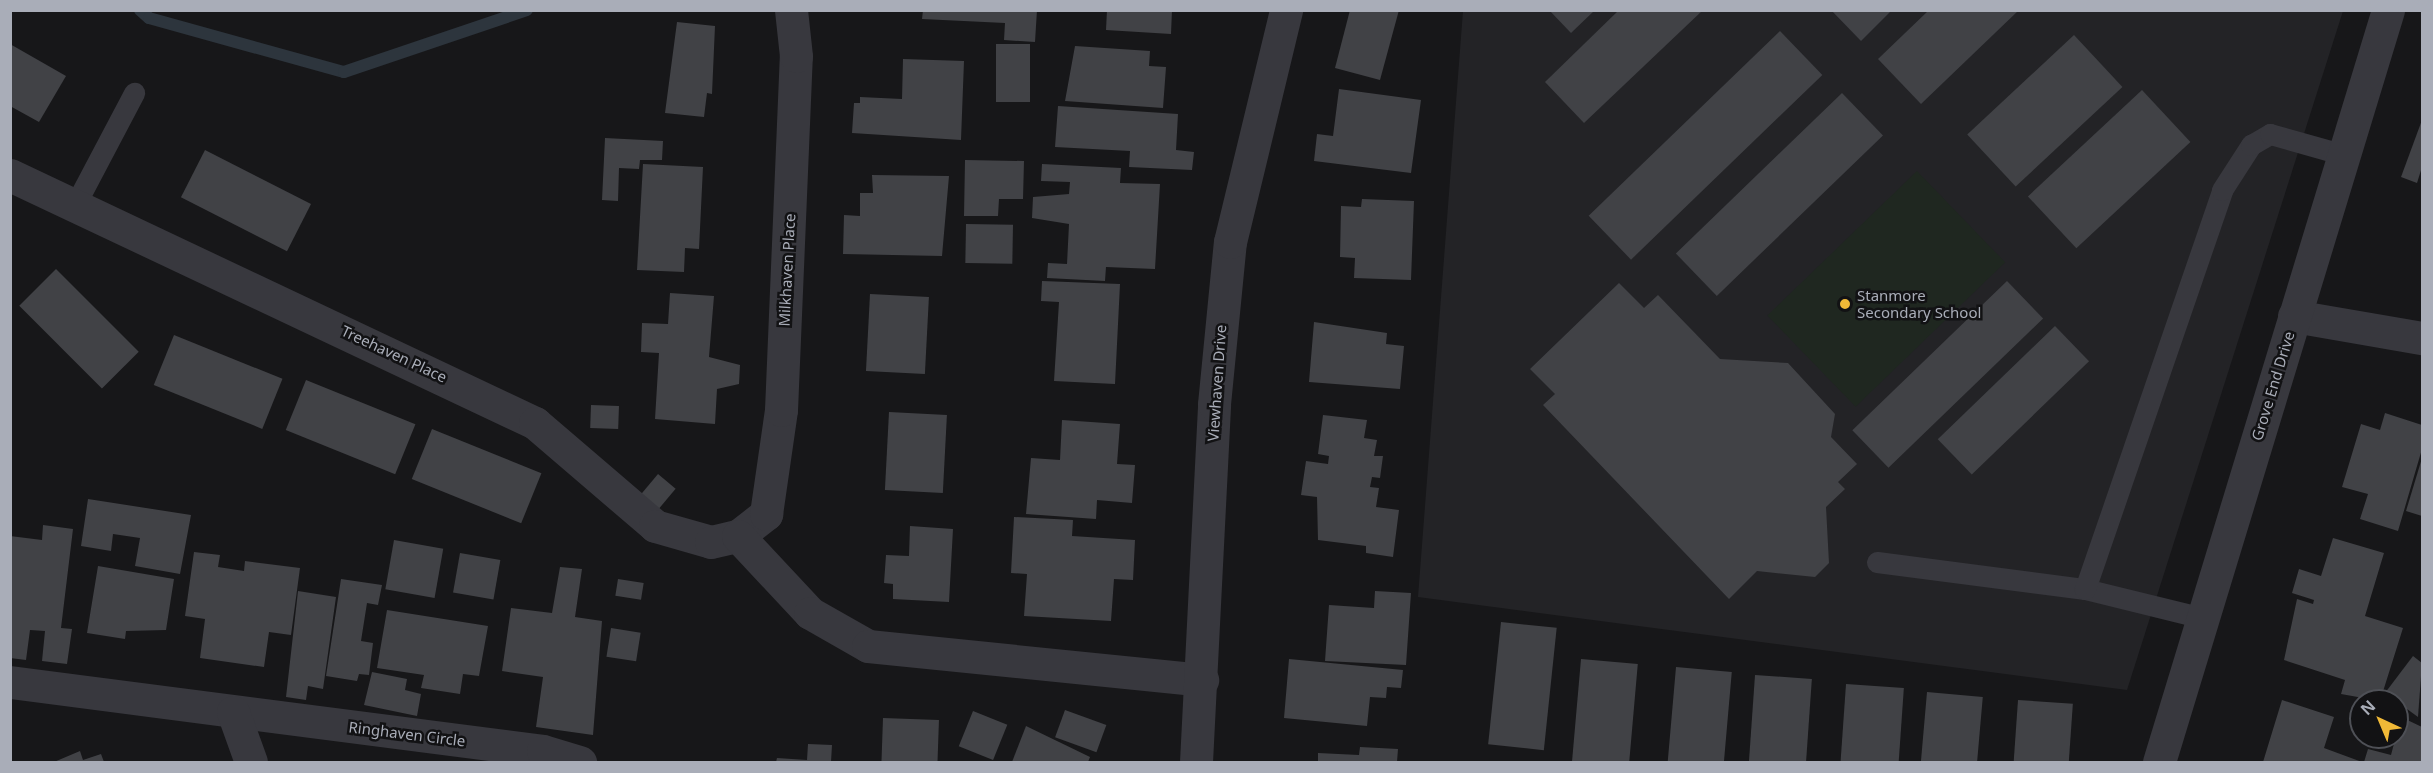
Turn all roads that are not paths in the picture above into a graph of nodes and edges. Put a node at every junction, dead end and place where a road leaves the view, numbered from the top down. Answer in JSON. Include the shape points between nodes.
{"nodes":[{"id":1,"x":791,"y":10,"type":"edge"},
{"id":2,"x":1286,"y":10,"type":"edge"},
{"id":3,"x":2388,"y":10,"type":"edge"},
{"id":4,"x":134,"y":93,"type":"dead end"},
{"id":5,"x":2344,"y":155,"type":"junction"},
{"id":6,"x":10,"y":175,"type":"edge"},
{"id":7,"x":75,"y":205,"type":"junction"},
{"id":8,"x":2294,"y":316,"type":"junction"},
{"id":9,"x":2422,"y":338,"type":"edge"},
{"id":10,"x":747,"y":530,"type":"junction"},
{"id":11,"x":1877,"y":562,"type":"dead end"},
{"id":12,"x":2085,"y":589,"type":"junction"},
{"id":13,"x":2203,"y":618,"type":"junction"},
{"id":14,"x":1202,"y":680,"type":"junction"},
{"id":15,"x":10,"y":682,"type":"edge"},
{"id":16,"x":233,"y":712,"type":"junction"},
{"id":17,"x":251,"y":762,"type":"edge"},
{"id":18,"x":580,"y":762,"type":"edge"},
{"id":19,"x":1196,"y":762,"type":"edge"},
{"id":20,"x":2160,"y":762,"type":"edge"}],
"edges":[{"from":1,"to":10,"type":"street","name":"Milkhaven Place","via":[[796,56],[781,410],[772,492]]},
{"from":2,"to":14,"type":"street","name":"Viewhaven Drive","via":[[1230,242],[1214,404]]},
{"from":3,"to":5,"type":"street","name":"Grove End Drive"},
{"from":4,"to":7,"type":"lane"},
{"from":5,"to":8,"type":"street","name":"Grove End Drive"},
{"from":5,"to":12,"type":"lane","via":[[2270,134],[2252,145],[2222,190]]},
{"from":6,"to":7,"type":"street","name":"Treehaven Place"},
{"from":7,"to":10,"type":"street","name":"Treehaven Place","via":[[535,423],[656,526],[711,542]]},
{"from":8,"to":9,"type":"street"},
{"from":8,"to":13,"type":"street","name":"Grove End Drive"},
{"from":10,"to":14,"type":"street","via":[[810,613],[868,646]]},
{"from":11,"to":12,"type":"lane"},
{"from":12,"to":13,"type":"lane"},
{"from":13,"to":20,"type":"street","name":"Grove End Drive"},
{"from":14,"to":19,"type":"street","name":"Viewhaven Drive"},
{"from":15,"to":16,"type":"street","name":"Ringhaven Circle"},
{"from":16,"to":17,"type":"street"},
{"from":16,"to":18,"type":"street","name":"Ringhaven Circle","via":[[543,751]]}]}
